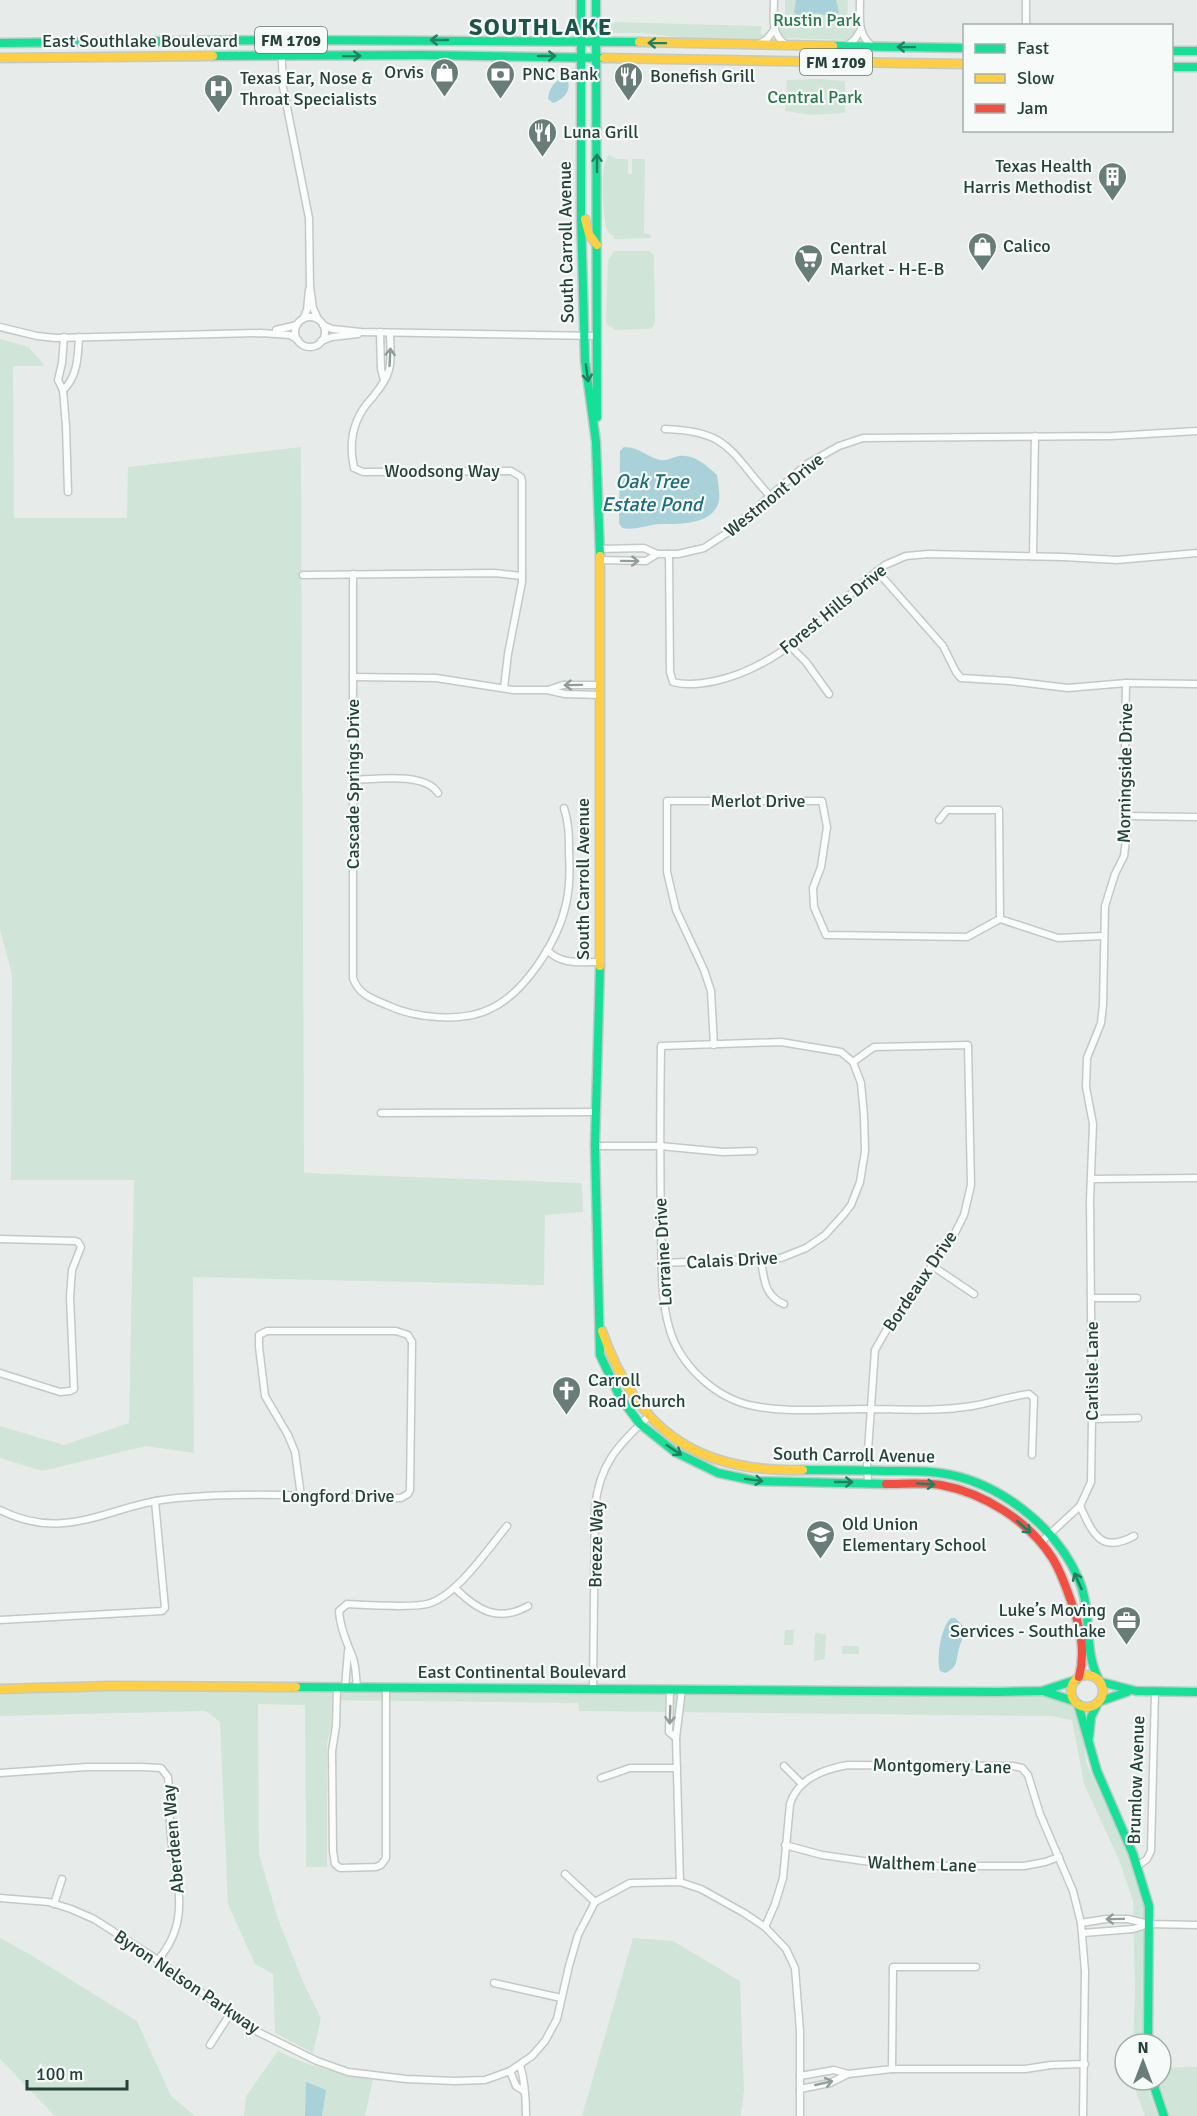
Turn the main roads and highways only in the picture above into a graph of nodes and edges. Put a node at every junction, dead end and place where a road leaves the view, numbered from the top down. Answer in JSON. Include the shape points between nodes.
{"nodes":[{"id":1,"x":581,"y":0,"type":"edge"},
{"id":2,"x":596,"y":0,"type":"edge"},
{"id":3,"x":582,"y":41,"type":"junction"},
{"id":4,"x":596,"y":42,"type":"junction"},
{"id":5,"x":0,"y":43,"type":"edge"},
{"id":6,"x":963,"y":48,"type":"edge"},
{"id":7,"x":1173,"y":51,"type":"edge"},
{"id":8,"x":1197,"y":51,"type":"edge"},
{"id":9,"x":582,"y":56,"type":"junction"},
{"id":10,"x":596,"y":57,"type":"junction"},
{"id":11,"x":0,"y":58,"type":"edge"},
{"id":12,"x":963,"y":64,"type":"edge"},
{"id":13,"x":1173,"y":67,"type":"edge"},
{"id":14,"x":1197,"y":67,"type":"edge"},
{"id":15,"x":581,"y":203,"type":"junction"},
{"id":16,"x":582,"y":241,"type":"junction"},
{"id":17,"x":597,"y":245,"type":"junction"},
{"id":18,"x":597,"y":283,"type":"junction"},
{"id":19,"x":596,"y":442,"type":"junction"},
{"id":20,"x":598,"y":1316,"type":"junction"},
{"id":21,"x":1077,"y":1678,"type":"junction"},
{"id":22,"x":1100,"y":1680,"type":"junction"},
{"id":23,"x":0,"y":1689,"type":"edge"},
{"id":24,"x":1042,"y":1691,"type":"junction"},
{"id":25,"x":1131,"y":1691,"type":"junction"},
{"id":26,"x":1197,"y":1692,"type":"edge"},
{"id":27,"x":1076,"y":1702,"type":"junction"},
{"id":28,"x":1099,"y":1703,"type":"junction"},
{"id":29,"x":1089,"y":1741,"type":"junction"},
{"id":30,"x":1148,"y":2032,"type":"edge"},
{"id":31,"x":1156,"y":2092,"type":"edge"},
{"id":32,"x":1164,"y":2116,"type":"edge"}],
"edges":[{"from":1,"to":3,"type":"main road","name":"South Carroll Avenue"},
{"from":2,"to":4,"type":"main road","name":"South Carroll Avenue"},
{"from":3,"to":4,"type":"main road","name":"East Southlake Boulevard","number":"FM 1709"},
{"from":3,"to":5,"type":"main road","name":"East Southlake Boulevard","number":"FM 1709","one_way":true},
{"from":3,"to":9,"type":"main road","name":"South Carroll Avenue"},
{"from":6,"to":4,"type":"main road","name":"East Southlake Boulevard","number":"FM 1709","one_way":true},
{"from":4,"to":10,"type":"main road","name":"South Carroll Avenue"},
{"from":7,"to":8,"type":"main road"},
{"from":9,"to":10,"type":"main road","name":"East Southlake Boulevard","number":"FM 1709"},
{"from":11,"to":9,"type":"main road","name":"East Southlake Boulevard","number":"FM 1709","one_way":true},
{"from":9,"to":15,"type":"main road","name":"South Carroll Avenue"},
{"from":10,"to":12,"type":"main road","name":"East Southlake Boulevard","number":"FM 1709"},
{"from":17,"to":10,"type":"main road","name":"South Carroll Avenue","one_way":true},
{"from":13,"to":14,"type":"main road"},
{"from":15,"to":16,"type":"main road","name":"South Carroll Avenue"},
{"from":15,"to":17,"type":"main road","via":[[589,234]]},
{"from":16,"to":18,"type":"main road","via":[[594,254]]},
{"from":16,"to":19,"type":"main road","name":"South Carroll Avenue","one_way":true,"via":[[585,361]]},
{"from":17,"to":18,"type":"main road","name":"South Carroll Avenue"},
{"from":18,"to":19,"type":"main road","name":"South Carroll Avenue"},
{"from":19,"to":20,"type":"main road","name":"South Carroll Avenue","via":[[600,549]]},
{"from":20,"to":21,"type":"main road","name":"South Carroll Avenue","one_way":true,"via":[[600,1355],[620,1397],[640,1424],[675,1452],[718,1473],[756,1481],[954,1488],[997,1506],[1019,1522],[1053,1558],[1076,1611],[1083,1662]]},
{"from":22,"to":20,"type":"main road","name":"South Carroll Avenue","one_way":true,"via":[[1092,1665],[1084,1592],[1071,1564],[1050,1535],[1026,1512],[1003,1496],[957,1476],[757,1469],[709,1457],[665,1432],[648,1417],[609,1356]]},
{"from":21,"to":22,"type":"main road","via":[[1089,1675]]},
{"from":21,"to":24,"type":"main road","name":"East Continental Boulevard"},
{"from":21,"to":27,"type":"main road","via":[[1071,1690]]},
{"from":22,"to":25,"type":"main road"},
{"from":22,"to":28,"type":"main road","via":[[1104,1692]]},
{"from":23,"to":24,"type":"main road","name":"East Continental Boulevard","via":[[109,1686]]},
{"from":24,"to":27,"type":"main road","name":"East Continental Boulevard"},
{"from":25,"to":26,"type":"main road"},
{"from":25,"to":28,"type":"main road"},
{"from":27,"to":28,"type":"main road","via":[[1087,1707]]},
{"from":27,"to":29,"type":"main road","name":"Brumlow Avenue"},
{"from":28,"to":29,"type":"main road","name":"Brumlow Avenue","via":[[1091,1717]]},
{"from":29,"to":30,"type":"main road","name":"Brumlow Avenue","via":[[1102,1785],[1139,1865],[1149,1906]]},
{"from":31,"to":32,"type":"main road"}]}
